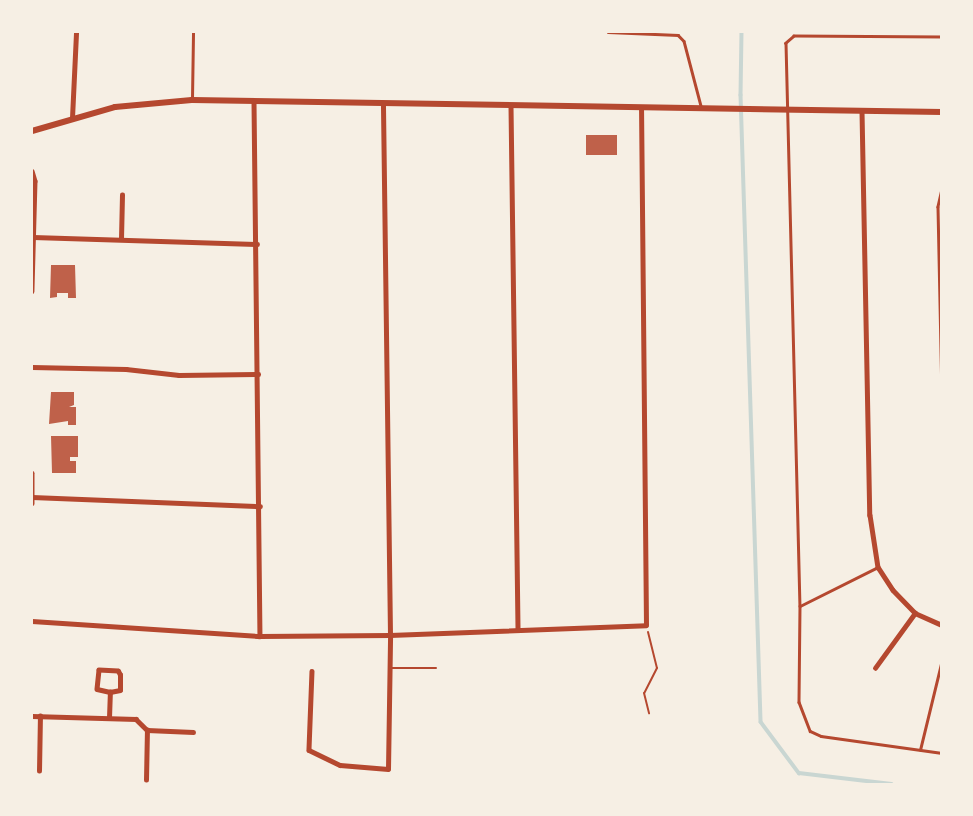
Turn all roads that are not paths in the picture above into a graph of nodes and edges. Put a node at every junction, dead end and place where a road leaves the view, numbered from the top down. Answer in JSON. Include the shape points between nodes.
{"nodes":[{"id":1,"x":76,"y":32,"type":"edge"},
{"id":2,"x":193,"y":32,"type":"edge"},
{"id":3,"x":608,"y":32,"type":"edge"},
{"id":4,"x":942,"y":37,"type":"edge"},
{"id":5,"x":192,"y":100,"type":"junction"},
{"id":6,"x":254,"y":102,"type":"junction"},
{"id":7,"x":383,"y":104,"type":"junction"},
{"id":8,"x":512,"y":106,"type":"junction"},
{"id":9,"x":641,"y":108,"type":"junction"},
{"id":10,"x":702,"y":109,"type":"junction"},
{"id":11,"x":789,"y":110,"type":"junction"},
{"id":12,"x":862,"y":111,"type":"junction"},
{"id":13,"x":942,"y":112,"type":"edge"},
{"id":14,"x":72,"y":117,"type":"junction"},
{"id":15,"x":32,"y":131,"type":"edge"},
{"id":16,"x":32,"y":171,"type":"edge"},
{"id":17,"x":942,"y":189,"type":"edge"},
{"id":18,"x":122,"y":195,"type":"dead end"},
{"id":19,"x":33,"y":237,"type":"edge"},
{"id":20,"x":121,"y":239,"type":"junction"},
{"id":21,"x":257,"y":244,"type":"junction"},
{"id":22,"x":32,"y":291,"type":"edge"},
{"id":23,"x":32,"y":367,"type":"edge"},
{"id":24,"x":258,"y":374,"type":"junction"},
{"id":25,"x":942,"y":395,"type":"edge"},
{"id":26,"x":32,"y":473,"type":"edge"},
{"id":27,"x":32,"y":497,"type":"edge"},
{"id":28,"x":32,"y":503,"type":"edge"},
{"id":29,"x":260,"y":506,"type":"junction"},
{"id":30,"x":878,"y":567,"type":"junction"},
{"id":31,"x":800,"y":606,"type":"junction"},
{"id":32,"x":915,"y":613,"type":"junction"},
{"id":33,"x":32,"y":621,"type":"edge"},
{"id":34,"x":942,"y":625,"type":"edge"},
{"id":35,"x":518,"y":629,"type":"junction"},
{"id":36,"x":390,"y":635,"type":"junction"},
{"id":37,"x":260,"y":636,"type":"junction"},
{"id":38,"x":942,"y":660,"type":"edge"},
{"id":39,"x":390,"y":668,"type":"junction"},
{"id":40,"x":436,"y":668,"type":"dead end"},
{"id":41,"x":875,"y":668,"type":"dead end"},
{"id":42,"x":312,"y":671,"type":"dead end"},
{"id":43,"x":110,"y":692,"type":"junction"},
{"id":44,"x":32,"y":716,"type":"edge"},
{"id":45,"x":40,"y":716,"type":"junction"},
{"id":46,"x":109,"y":718,"type":"junction"},
{"id":47,"x":147,"y":730,"type":"junction"},
{"id":48,"x":193,"y":732,"type":"dead end"},
{"id":49,"x":920,"y":750,"type":"junction"},
{"id":50,"x":942,"y":753,"type":"edge"},
{"id":51,"x":39,"y":771,"type":"dead end"},
{"id":52,"x":146,"y":780,"type":"dead end"}],
"edges":[{"from":1,"to":14,"type":"street"},
{"from":2,"to":5,"type":"lane"},
{"from":3,"to":10,"type":"lane","via":[[678,35],[684,41]]},
{"from":4,"to":11,"type":"lane","via":[[794,36],[786,43]]},
{"from":5,"to":6,"type":"street"},
{"from":5,"to":14,"type":"street","via":[[115,107]]},
{"from":6,"to":7,"type":"street"},
{"from":6,"to":21,"type":"street"},
{"from":7,"to":8,"type":"street"},
{"from":7,"to":36,"type":"street"},
{"from":8,"to":9,"type":"street"},
{"from":8,"to":35,"type":"street"},
{"from":9,"to":10,"type":"street"},
{"from":9,"to":35,"type":"street","via":[[646,625]]},
{"from":10,"to":11,"type":"street"},
{"from":11,"to":12,"type":"street"},
{"from":11,"to":31,"type":"lane"},
{"from":12,"to":13,"type":"street"},
{"from":12,"to":30,"type":"street","via":[[870,515]]},
{"from":14,"to":15,"type":"street"},
{"from":16,"to":19,"type":"street"},
{"from":17,"to":25,"type":"lane","via":[[938,207]]},
{"from":18,"to":20,"type":"street"},
{"from":19,"to":20,"type":"street"},
{"from":19,"to":22,"type":"street"},
{"from":20,"to":21,"type":"street"},
{"from":21,"to":24,"type":"street"},
{"from":23,"to":24,"type":"street"},
{"from":24,"to":29,"type":"street"},
{"from":26,"to":27,"type":"street"},
{"from":27,"to":28,"type":"street"},
{"from":27,"to":29,"type":"street"},
{"from":29,"to":37,"type":"street"},
{"from":30,"to":31,"type":"lane"},
{"from":30,"to":32,"type":"street"},
{"from":31,"to":49,"type":"lane","via":[[799,702],[810,731]]},
{"from":32,"to":34,"type":"street"},
{"from":32,"to":41,"type":"street"},
{"from":33,"to":37,"type":"street"},
{"from":35,"to":36,"type":"street"},
{"from":36,"to":37,"type":"street"},
{"from":36,"to":39,"type":"street"},
{"from":38,"to":49,"type":"lane"},
{"from":39,"to":40,"type":"lane"},
{"from":39,"to":42,"type":"street","via":[[388,769],[340,765],[309,750]]},
{"from":43,"to":43,"type":"street","via":[[120,690],[120,675],[99,670],[98,692]]},
{"from":43,"to":46,"type":"street"},
{"from":44,"to":45,"type":"street"},
{"from":45,"to":46,"type":"street"},
{"from":45,"to":51,"type":"street"},
{"from":46,"to":47,"type":"street","via":[[136,719]]},
{"from":47,"to":48,"type":"street"},
{"from":47,"to":52,"type":"street"},
{"from":49,"to":50,"type":"lane"}]}
